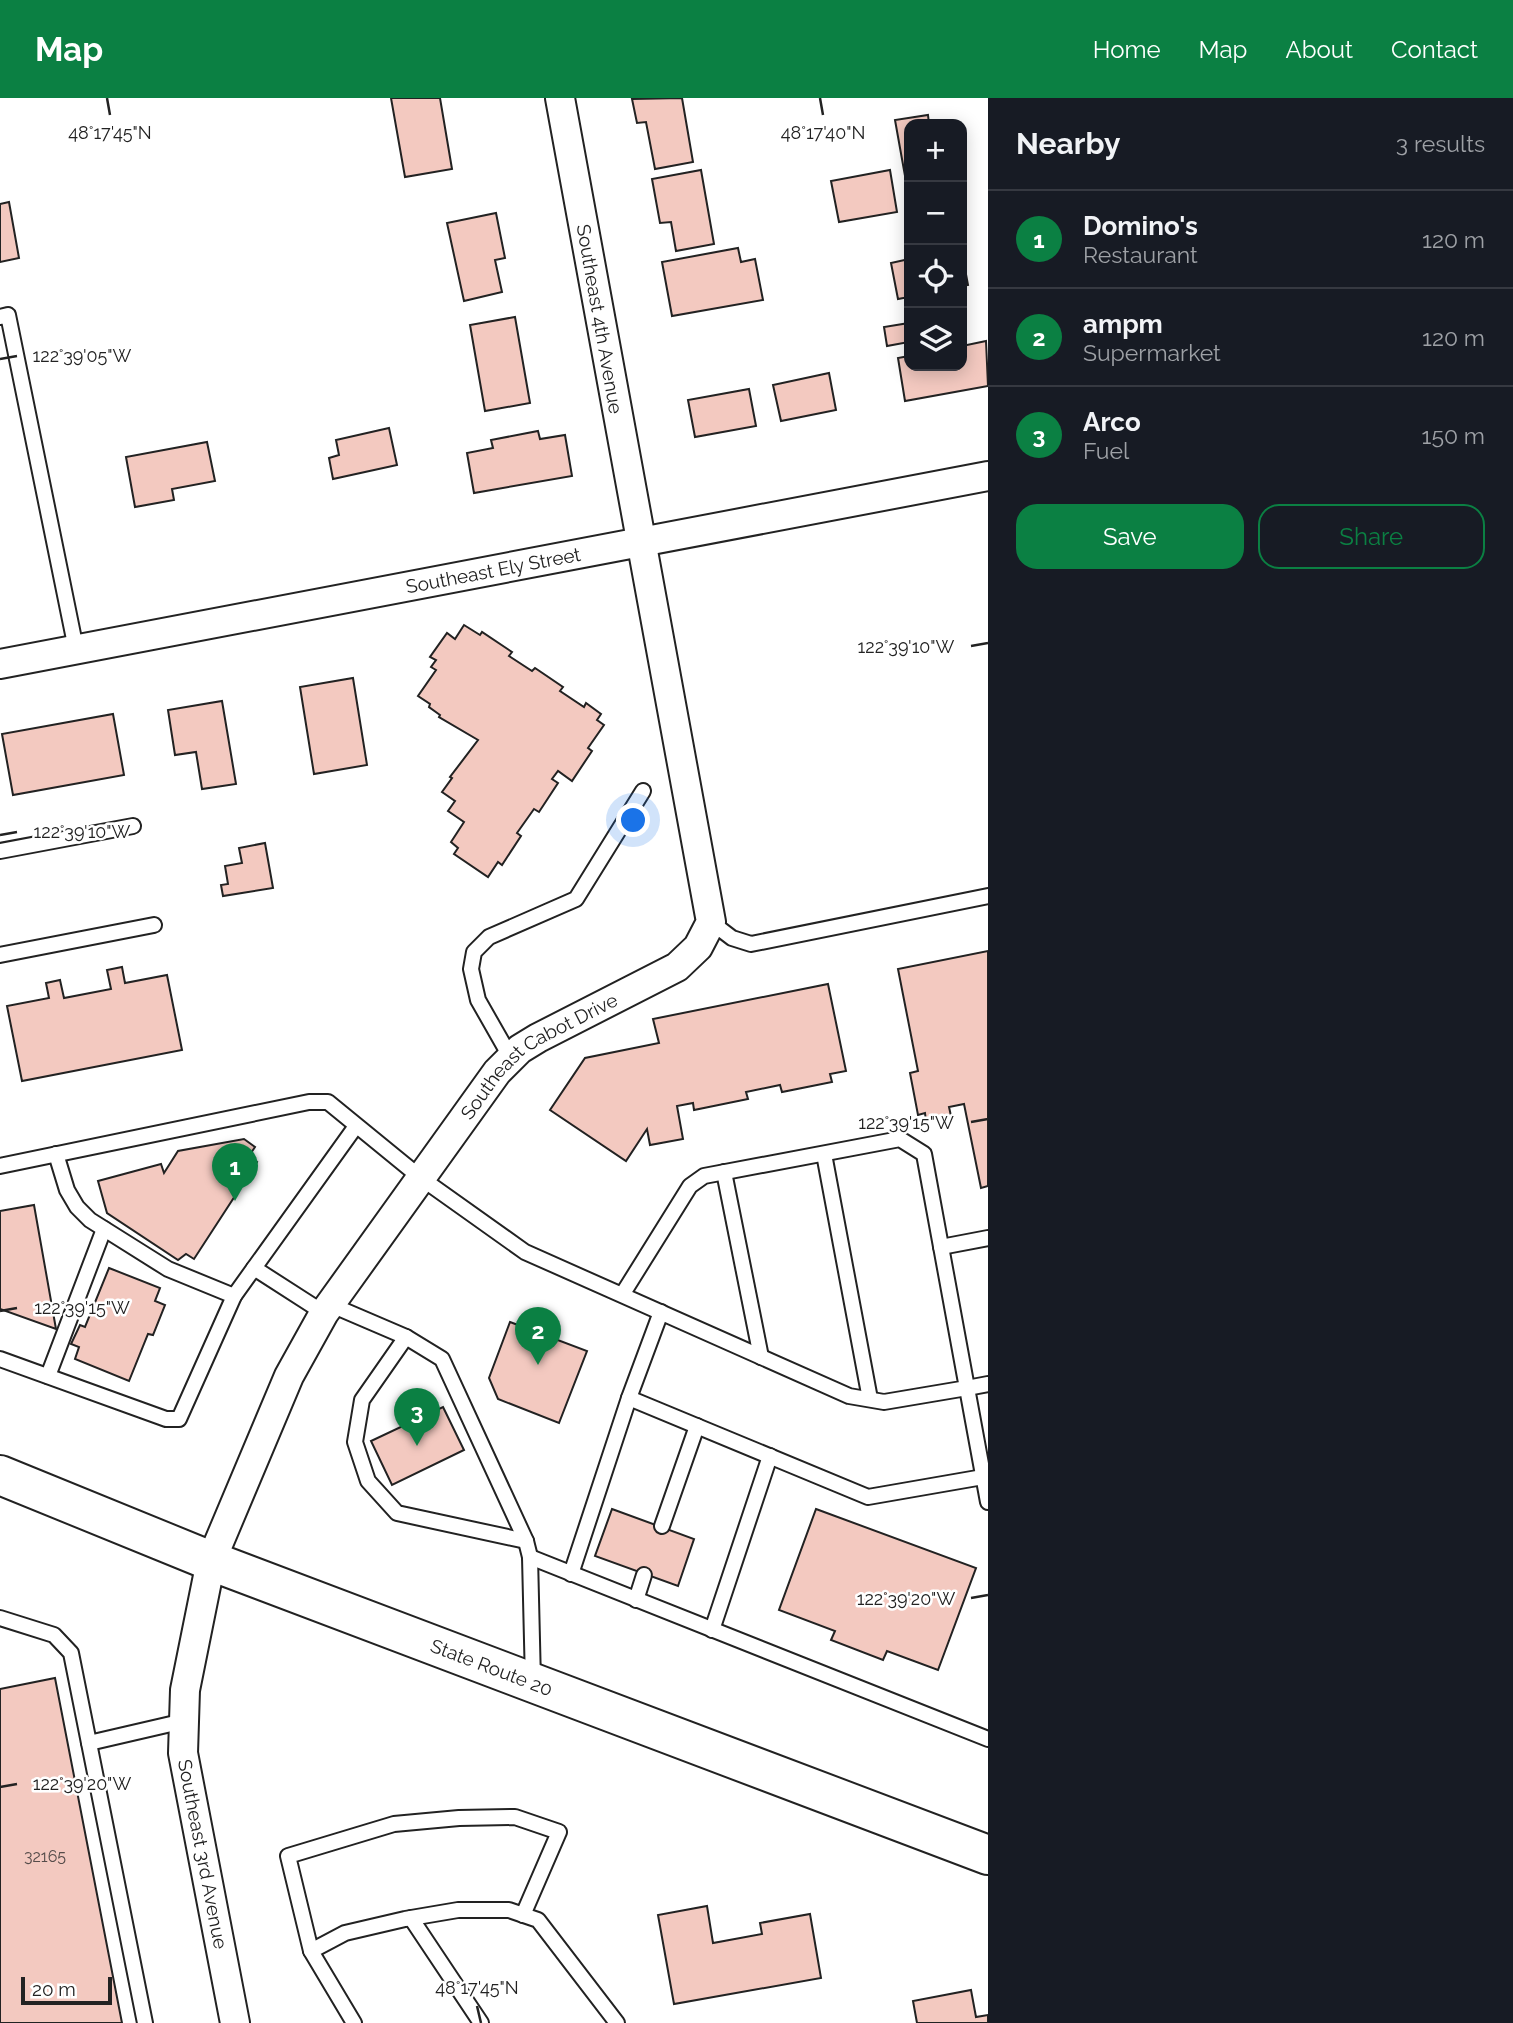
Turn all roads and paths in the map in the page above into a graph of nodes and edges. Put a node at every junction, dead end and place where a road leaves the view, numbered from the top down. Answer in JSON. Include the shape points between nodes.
{"nodes":[{"id":1,"x":560,"y":98,"type":"edge"},
{"id":2,"x":0,"y":317,"type":"edge"},
{"id":3,"x":988,"y":476,"type":"edge"},
{"id":4,"x":640,"y":541,"type":"junction"},
{"id":5,"x":76,"y":649,"type":"junction"},
{"id":6,"x":0,"y":664,"type":"edge"},
{"id":7,"x":643,"y":791,"type":"dead end"},
{"id":8,"x":133,"y":826,"type":"dead end"},
{"id":9,"x":0,"y":852,"type":"edge"},
{"id":10,"x":988,"y":896,"type":"edge"},
{"id":11,"x":710,"y":922,"type":"junction"},
{"id":12,"x":155,"y":925,"type":"dead end"},
{"id":13,"x":0,"y":955,"type":"edge"},
{"id":14,"x":512,"y":1058,"type":"junction"},
{"id":15,"x":356,"y":1126,"type":"junction"},
{"id":16,"x":56,"y":1154,"type":"junction"},
{"id":17,"x":824,"y":1154,"type":"junction"},
{"id":18,"x":0,"y":1166,"type":"edge"},
{"id":19,"x":724,"y":1172,"type":"junction"},
{"id":20,"x":421,"y":1178,"type":"junction"},
{"id":21,"x":104,"y":1229,"type":"junction"},
{"id":22,"x":988,"y":1238,"type":"edge"},
{"id":23,"x":941,"y":1247,"type":"junction"},
{"id":24,"x":254,"y":1268,"type":"junction"},
{"id":25,"x":622,"y":1295,"type":"junction"},
{"id":26,"x":234,"y":1296,"type":"junction"},
{"id":27,"x":326,"y":1309,"type":"junction"},
{"id":28,"x":661,"y":1312,"type":"junction"},
{"id":29,"x":405,"y":1337,"type":"junction"},
{"id":30,"x":761,"y":1357,"type":"junction"},
{"id":31,"x":0,"y":1359,"type":"edge"},
{"id":32,"x":48,"y":1376,"type":"junction"},
{"id":33,"x":988,"y":1384,"type":"edge"},
{"id":34,"x":967,"y":1388,"type":"junction"},
{"id":35,"x":629,"y":1398,"type":"junction"},
{"id":36,"x":870,"y":1399,"type":"junction"},
{"id":37,"x":697,"y":1426,"type":"junction"},
{"id":38,"x":770,"y":1456,"type":"junction"},
{"id":39,"x":0,"y":1475,"type":"edge"},
{"id":40,"x":983,"y":1477,"type":"junction"},
{"id":41,"x":988,"y":1502,"type":"edge"},
{"id":42,"x":662,"y":1526,"type":"dead end"},
{"id":43,"x":526,"y":1541,"type":"junction"},
{"id":44,"x":530,"y":1557,"type":"junction"},
{"id":45,"x":211,"y":1561,"type":"junction"},
{"id":46,"x":571,"y":1574,"type":"junction"},
{"id":47,"x":645,"y":1575,"type":"dead end"},
{"id":48,"x":636,"y":1600,"type":"junction"},
{"id":49,"x":0,"y":1618,"type":"edge"},
{"id":50,"x":712,"y":1630,"type":"junction"},
{"id":51,"x":533,"y":1683,"type":"junction"},
{"id":52,"x":184,"y":1721,"type":"junction"},
{"id":53,"x":988,"y":1739,"type":"edge"},
{"id":54,"x":89,"y":1743,"type":"junction"},
{"id":55,"x":988,"y":1855,"type":"edge"},
{"id":56,"x":523,"y":1914,"type":"junction"},
{"id":57,"x":411,"y":1918,"type":"junction"},
{"id":58,"x":311,"y":1951,"type":"junction"},
{"id":59,"x":145,"y":2023,"type":"edge"},
{"id":60,"x":235,"y":2023,"type":"edge"},
{"id":61,"x":354,"y":2023,"type":"edge"},
{"id":62,"x":481,"y":2023,"type":"edge"},
{"id":63,"x":617,"y":2023,"type":"edge"}],
"edges":[{"from":1,"to":4,"type":"street","name":"Southeast 4th Avenue"},
{"from":2,"to":5,"type":"lane","via":[[8,315]]},
{"from":3,"to":4,"type":"street","name":"Southeast Ely Street"},
{"from":4,"to":5,"type":"street","name":"Southeast Ely Street"},
{"from":4,"to":11,"type":"street"},
{"from":5,"to":6,"type":"street","name":"Southeast Ely Street"},
{"from":7,"to":14,"type":"lane","via":[[576,898],[489,937],[474,951],[471,969],[478,1000]]},
{"from":8,"to":9,"type":"lane"},
{"from":10,"to":11,"type":"lane","via":[[751,944],[732,938]]},
{"from":11,"to":14,"type":"street","name":"Southeast Cabot Drive","via":[[698,947],[677,967],[538,1038]]},
{"from":12,"to":13,"type":"lane"},
{"from":14,"to":20,"type":"street","name":"Southeast Cabot Drive"},
{"from":15,"to":16,"type":"lane","via":[[328,1102],[309,1102]]},
{"from":15,"to":20,"type":"lane"},
{"from":15,"to":24,"type":"lane"},
{"from":16,"to":18,"type":"lane"},
{"from":16,"to":21,"type":"lane","via":[[77,1207]]},
{"from":17,"to":19,"type":"lane"},
{"from":17,"to":23,"type":"lane","via":[[900,1139],[924,1154]]},
{"from":17,"to":36,"type":"lane"},
{"from":19,"to":25,"type":"lane","via":[[704,1176],[690,1186]]},
{"from":19,"to":30,"type":"lane"},
{"from":20,"to":25,"type":"lane","via":[[525,1252]]},
{"from":20,"to":27,"type":"street","name":"Southeast Cabot Drive"},
{"from":21,"to":26,"type":"lane","via":[[168,1269]]},
{"from":21,"to":32,"type":"lane"},
{"from":22,"to":23,"type":"lane"},
{"from":23,"to":34,"type":"lane"},
{"from":24,"to":26,"type":"lane"},
{"from":24,"to":27,"type":"lane"},
{"from":25,"to":28,"type":"lane"},
{"from":26,"to":32,"type":"lane","via":[[179,1419],[166,1419]]},
{"from":27,"to":29,"type":"lane"},
{"from":27,"to":45,"type":"street","name":"Southeast Cabot Drive","via":[[289,1376]]},
{"from":28,"to":30,"type":"lane"},
{"from":28,"to":35,"type":"lane"},
{"from":29,"to":43,"type":"lane","via":[[442,1359]]},
{"from":29,"to":43,"type":"lane","via":[[362,1400],[355,1442],[368,1481],[397,1513]]},
{"from":30,"to":36,"type":"lane","via":[[849,1396]]},
{"from":31,"to":32,"type":"lane"},
{"from":33,"to":34,"type":"lane"},
{"from":34,"to":36,"type":"lane","via":[[884,1402]]},
{"from":34,"to":40,"type":"lane"},
{"from":35,"to":37,"type":"lane"},
{"from":35,"to":46,"type":"lane"},
{"from":37,"to":38,"type":"lane"},
{"from":37,"to":42,"type":"lane"},
{"from":38,"to":40,"type":"lane","via":[[868,1497]]},
{"from":38,"to":50,"type":"lane"},
{"from":39,"to":45,"type":"main road","name":"State Route 20"},
{"from":40,"to":41,"type":"lane"},
{"from":43,"to":44,"type":"lane"},
{"from":44,"to":46,"type":"lane"},
{"from":44,"to":51,"type":"lane"},
{"from":45,"to":51,"type":"main road","name":"State Route 20"},
{"from":45,"to":52,"type":"street","name":"Southeast 3rd Avenue","via":[[185,1690]]},
{"from":46,"to":48,"type":"lane"},
{"from":47,"to":48,"type":"lane"},
{"from":48,"to":50,"type":"lane"},
{"from":49,"to":54,"type":"lane","via":[[54,1634],[71,1653]]},
{"from":50,"to":53,"type":"lane"},
{"from":51,"to":55,"type":"main road","name":"State Route 20"},
{"from":52,"to":54,"type":"lane"},
{"from":52,"to":60,"type":"street","name":"Southeast 3rd Avenue","via":[[183,1753]]},
{"from":54,"to":59,"type":"lane"},
{"from":56,"to":57,"type":"lane","via":[[458,1910]]},
{"from":56,"to":58,"type":"lane","via":[[559,1832],[515,1817],[394,1824],[288,1856]]},
{"from":56,"to":63,"type":"lane","via":[[538,1920]]},
{"from":57,"to":58,"type":"lane","via":[[345,1933]]},
{"from":57,"to":62,"type":"lane"},
{"from":58,"to":61,"type":"lane"}]}
